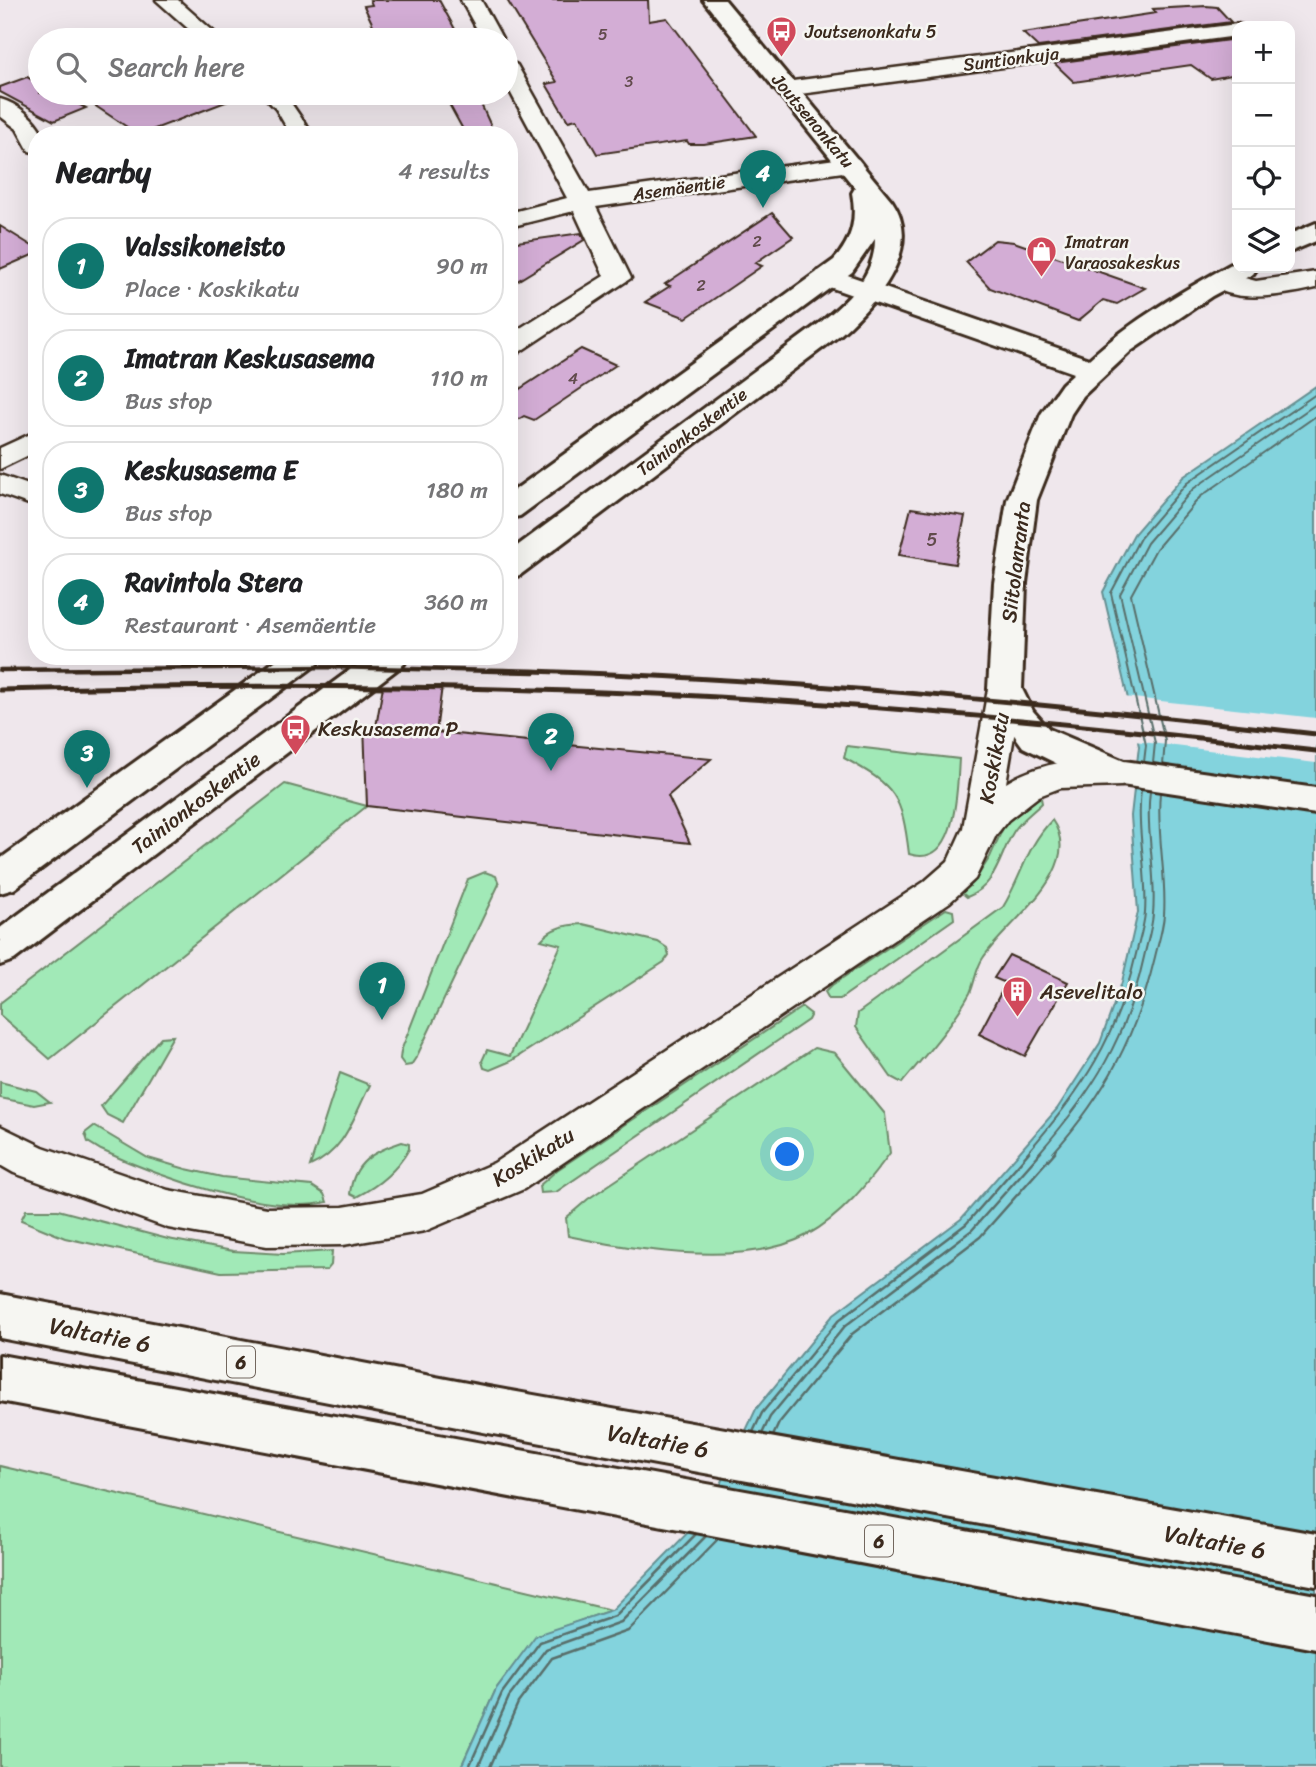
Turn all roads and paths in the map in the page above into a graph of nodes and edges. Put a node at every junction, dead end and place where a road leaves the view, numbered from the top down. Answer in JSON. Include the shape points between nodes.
{"nodes":[{"id":1,"x":166,"y":0,"type":"edge"},
{"id":2,"x":471,"y":0,"type":"edge"},
{"id":3,"x":714,"y":0,"type":"edge"},
{"id":4,"x":200,"y":28,"type":"edge"},
{"id":5,"x":486,"y":28,"type":"edge"},
{"id":6,"x":1232,"y":31,"type":"edge"},
{"id":7,"x":518,"y":88,"type":"edge"},
{"id":8,"x":785,"y":89,"type":"junction"},
{"id":9,"x":284,"y":105,"type":"edge"},
{"id":10,"x":0,"y":106,"type":"edge"},
{"id":11,"x":297,"y":126,"type":"edge"},
{"id":12,"x":28,"y":127,"type":"edge"},
{"id":13,"x":855,"y":170,"type":"junction"},
{"id":14,"x":579,"y":202,"type":"junction"},
{"id":15,"x":518,"y":218,"type":"edge"},
{"id":16,"x":1316,"y":231,"type":"edge"},
{"id":17,"x":1295,"y":242,"type":"edge"},
{"id":18,"x":1232,"y":274,"type":"edge"},
{"id":19,"x":827,"y":277,"type":"junction"},
{"id":20,"x":1316,"y":280,"type":"edge"},
{"id":21,"x":871,"y":292,"type":"junction"},
{"id":22,"x":518,"y":341,"type":"edge"},
{"id":23,"x":1091,"y":369,"type":"junction"},
{"id":24,"x":28,"y":444,"type":"edge"},
{"id":25,"x":0,"y":460,"type":"edge"},
{"id":26,"x":0,"y":484,"type":"edge"},
{"id":27,"x":28,"y":495,"type":"edge"},
{"id":28,"x":518,"y":502,"type":"edge"},
{"id":29,"x":518,"y":561,"type":"edge"},
{"id":30,"x":292,"y":665,"type":"edge"},
{"id":31,"x":380,"y":665,"type":"edge"},
{"id":32,"x":1005,"y":689,"type":"junction"},
{"id":33,"x":1121,"y":774,"type":"junction"},
{"id":34,"x":1316,"y":801,"type":"edge"},
{"id":35,"x":981,"y":828,"type":"junction"},
{"id":36,"x":0,"y":879,"type":"edge"},
{"id":37,"x":0,"y":949,"type":"edge"},
{"id":38,"x":0,"y":1143,"type":"edge"},
{"id":39,"x":0,"y":1316,"type":"edge"},
{"id":40,"x":0,"y":1378,"type":"edge"},
{"id":41,"x":1316,"y":1560,"type":"edge"},
{"id":42,"x":1316,"y":1622,"type":"edge"}],
"edges":[{"from":1,"to":4,"type":"street"},
{"from":2,"to":5,"type":"street"},
{"from":3,"to":8,"type":"main road","name":"Joutsenonkatu"},
{"from":6,"to":8,"type":"street","name":"Suntionkuja"},
{"from":7,"to":14,"type":"street"},
{"from":8,"to":13,"type":"main road","name":"Joutsenonkatu"},
{"from":9,"to":11,"type":"street"},
{"from":10,"to":12,"type":"street"},
{"from":13,"to":14,"type":"street","name":"Asemäentie"},
{"from":13,"to":19,"type":"main road","name":"Joutsenonkatu","via":[[867,206],[868,228],[859,249]]},
{"from":13,"to":21,"type":"main road","name":"Joutsenonkatu","via":[[883,206],[890,226],[883,269]]},
{"from":14,"to":15,"type":"street","name":"Asemäentie"},
{"from":14,"to":22,"type":"street","via":[[618,278]]},
{"from":16,"to":17,"type":"main road"},
{"from":18,"to":20,"type":"street","via":[[1235,287],[1264,290]]},
{"from":18,"to":23,"type":"main road"},
{"from":19,"to":21,"type":"main road"},
{"from":19,"to":28,"type":"main road"},
{"from":21,"to":23,"type":"main road"},
{"from":21,"to":29,"type":"main road","name":"Tainionkoskentie","via":[[831,328]]},
{"from":23,"to":32,"type":"main road","name":"Siitolanranta","via":[[1056,414],[1022,500],[1010,583]]},
{"from":24,"to":25,"type":"street"},
{"from":26,"to":27,"type":"street"},
{"from":30,"to":36,"type":"main road"},
{"from":31,"to":37,"type":"main road","name":"Tainionkoskentie"},
{"from":32,"to":33,"type":"main road","via":[[1018,717],[1036,737],[1073,757]]},
{"from":32,"to":35,"type":"street","name":"Koskikatu"},
{"from":33,"to":34,"type":"main road"},
{"from":33,"to":35,"type":"street","name":"Koskikatu","via":[[1087,771],[1040,780],[1005,800]]},
{"from":35,"to":38,"type":"street","name":"Koskikatu","via":[[962,869],[937,892],[509,1176],[425,1212],[343,1226],[267,1227],[168,1209],[29,1160]]},
{"from":39,"to":41,"type":"main road","name":"Valtatie 6","number":"6"},
{"from":40,"to":42,"type":"main road","number":"6"}]}
